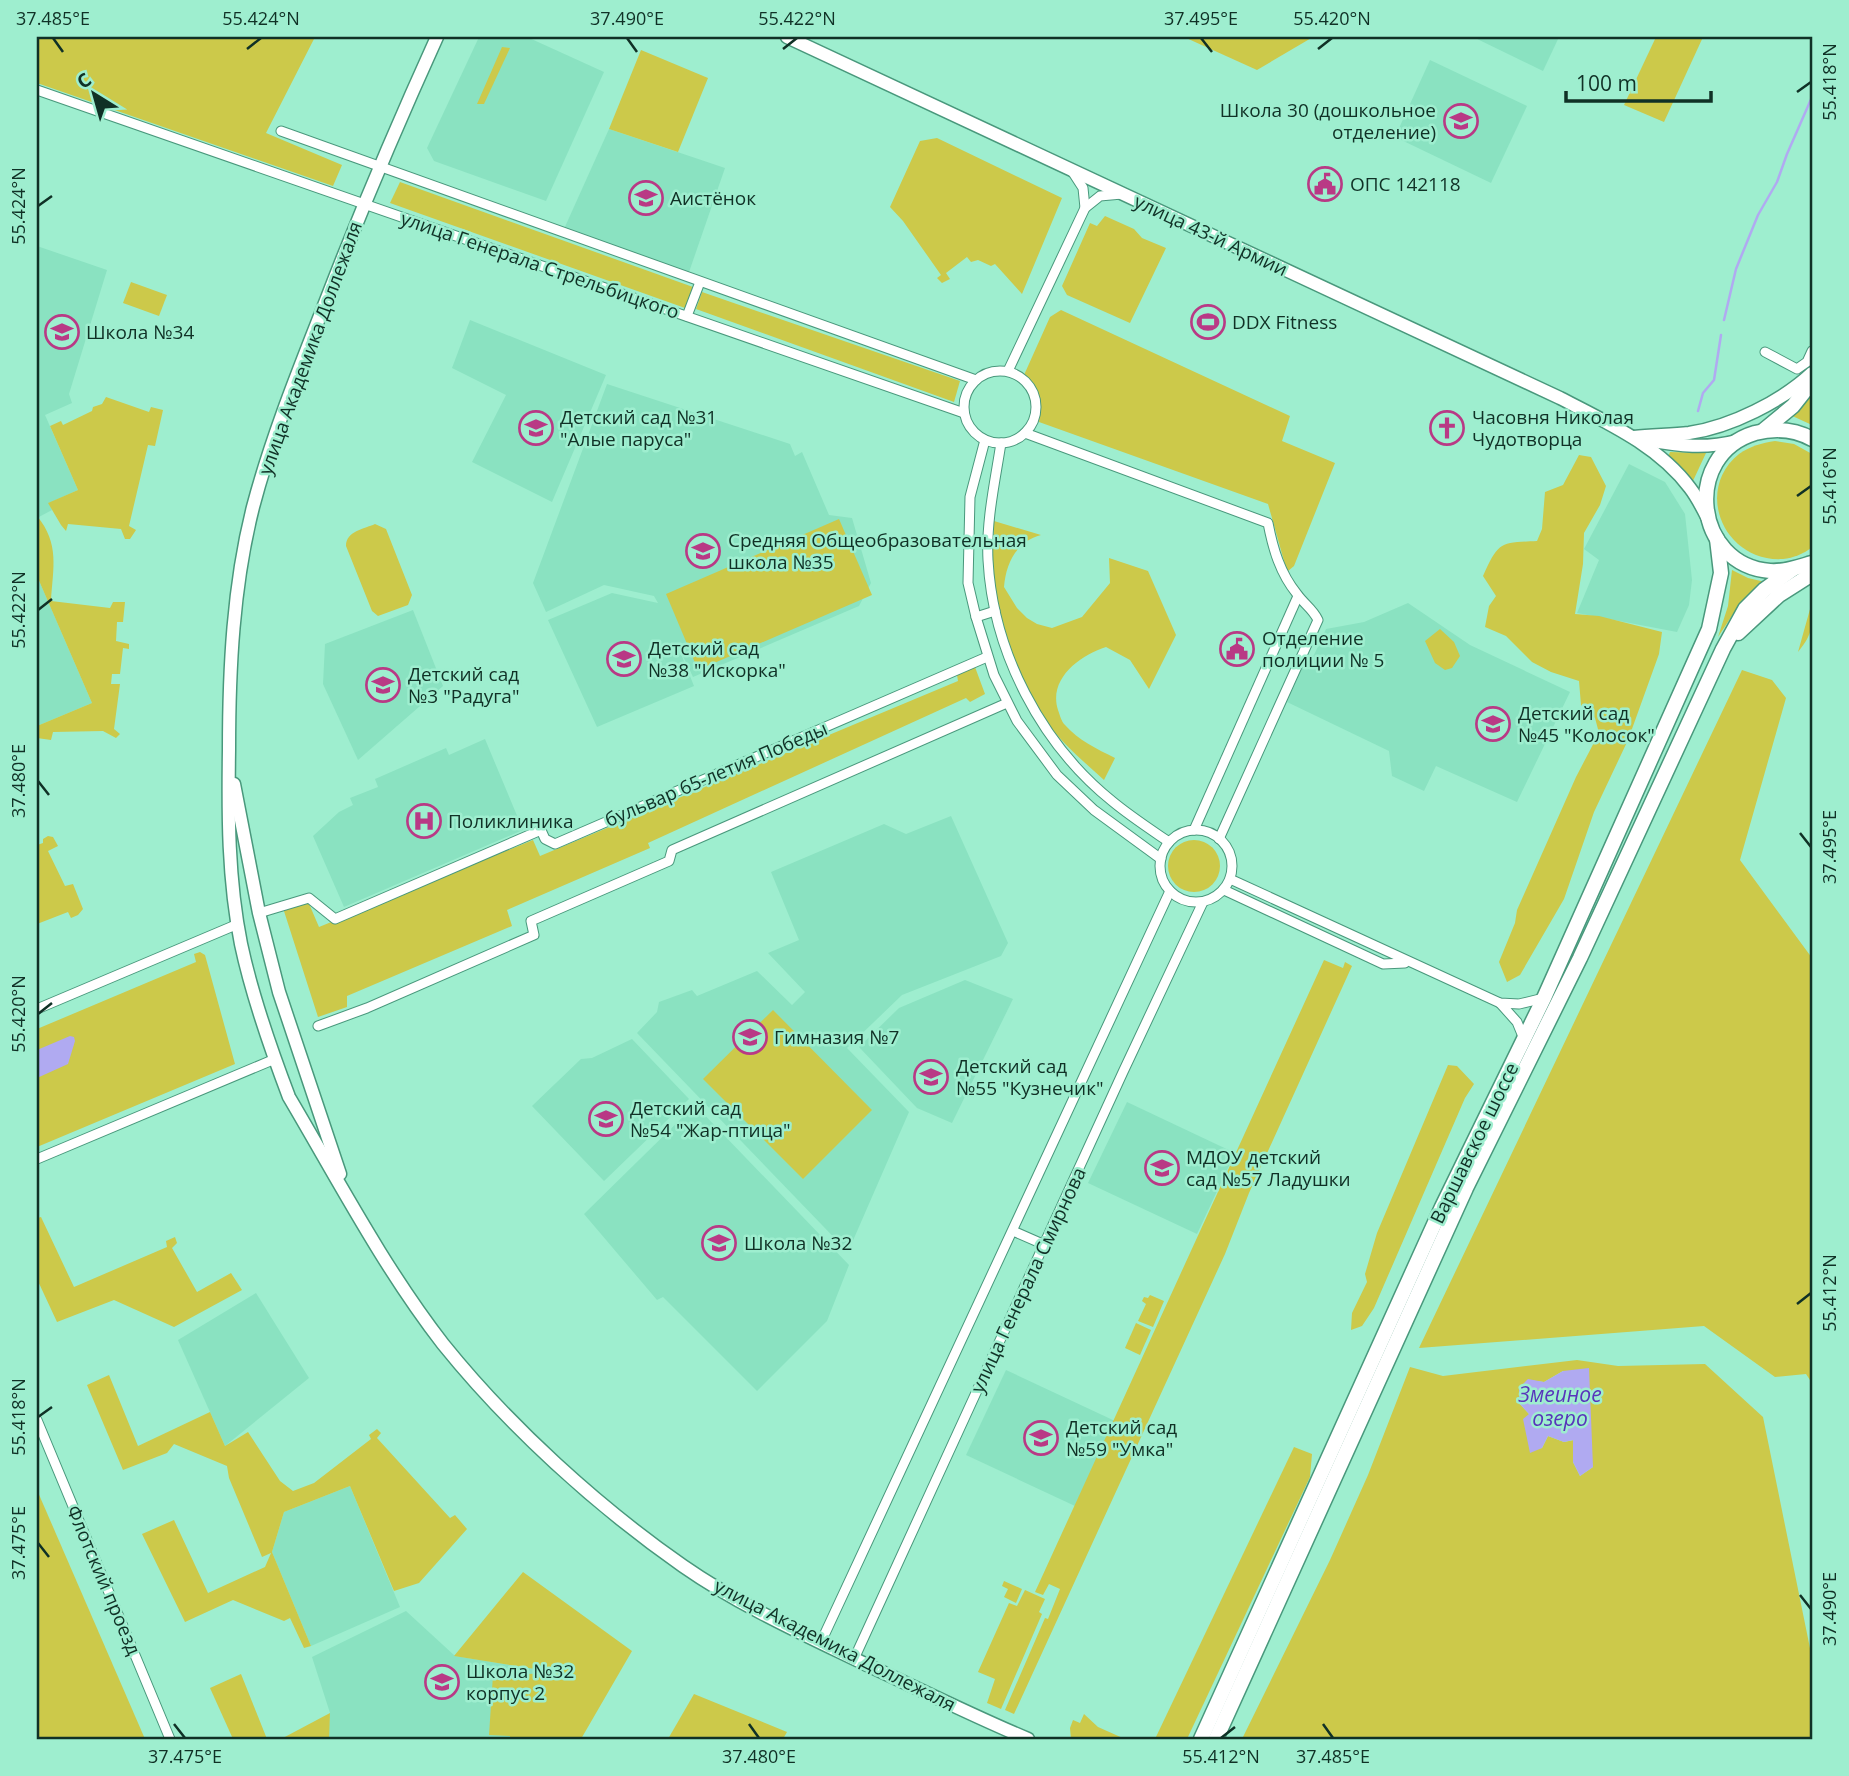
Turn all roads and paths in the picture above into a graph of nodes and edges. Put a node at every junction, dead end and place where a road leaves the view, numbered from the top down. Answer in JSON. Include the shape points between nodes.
{"nodes":[{"id":1,"x":437,"y":37,"type":"edge"},
{"id":2,"x":787,"y":37,"type":"edge"},
{"id":3,"x":37,"y":90,"type":"edge"},
{"id":4,"x":281,"y":131,"type":"dead end"},
{"id":5,"x":379,"y":166,"type":"junction"},
{"id":6,"x":1071,"y":169,"type":"junction"},
{"id":7,"x":1123,"y":194,"type":"junction"},
{"id":8,"x":364,"y":204,"type":"junction"},
{"id":9,"x":1085,"y":208,"type":"junction"},
{"id":10,"x":701,"y":282,"type":"junction"},
{"id":11,"x":687,"y":316,"type":"junction"},
{"id":12,"x":1812,"y":351,"type":"edge"},
{"id":13,"x":1765,"y":352,"type":"dead end"},
{"id":14,"x":1008,"y":371,"type":"junction"},
{"id":15,"x":1812,"y":373,"type":"edge"},
{"id":16,"x":976,"y":380,"type":"junction"},
{"id":17,"x":1812,"y":382,"type":"edge"},
{"id":18,"x":964,"y":413,"type":"junction"},
{"id":19,"x":1760,"y":432,"type":"junction"},
{"id":20,"x":1025,"y":433,"type":"junction"},
{"id":21,"x":1634,"y":437,"type":"junction"},
{"id":22,"x":1812,"y":439,"type":"edge"},
{"id":23,"x":985,"y":440,"type":"junction"},
{"id":24,"x":1738,"y":441,"type":"junction"},
{"id":25,"x":1002,"y":443,"type":"junction"},
{"id":26,"x":1707,"y":517,"type":"junction"},
{"id":27,"x":1717,"y":539,"type":"junction"},
{"id":28,"x":1807,"y":567,"type":"edge"},
{"id":29,"x":1298,"y":596,"type":"junction"},
{"id":30,"x":996,"y":611,"type":"junction"},
{"id":31,"x":976,"y":617,"type":"junction"},
{"id":32,"x":987,"y":657,"type":"junction"},
{"id":33,"x":1007,"y":703,"type":"junction"},
{"id":34,"x":1045,"y":727,"type":"junction"},
{"id":35,"x":1029,"y":738,"type":"junction"},
{"id":36,"x":229,"y":756,"type":"junction"},
{"id":37,"x":1194,"y":830,"type":"junction"},
{"id":38,"x":1219,"y":839,"type":"junction"},
{"id":39,"x":1169,"y":842,"type":"junction"},
{"id":40,"x":1161,"y":859,"type":"junction"},
{"id":41,"x":251,"y":869,"type":"junction"},
{"id":42,"x":231,"y":874,"type":"junction"},
{"id":43,"x":1230,"y":879,"type":"junction"},
{"id":44,"x":1224,"y":890,"type":"junction"},
{"id":45,"x":1170,"y":891,"type":"junction"},
{"id":46,"x":1203,"y":902,"type":"junction"},
{"id":47,"x":259,"y":913,"type":"junction"},
{"id":48,"x":238,"y":923,"type":"junction"},
{"id":49,"x":1366,"y":944,"type":"junction"},
{"id":50,"x":1360,"y":954,"type":"junction"},
{"id":51,"x":1408,"y":962,"type":"junction"},
{"id":52,"x":1544,"y":998,"type":"junction"},
{"id":53,"x":1500,"y":1003,"type":"junction"},
{"id":54,"x":37,"y":1009,"type":"edge"},
{"id":55,"x":318,"y":1026,"type":"dead end"},
{"id":56,"x":1525,"y":1039,"type":"junction"},
{"id":57,"x":275,"y":1059,"type":"junction"},
{"id":58,"x":314,"y":1093,"type":"junction"},
{"id":59,"x":289,"y":1097,"type":"junction"},
{"id":60,"x":37,"y":1159,"type":"edge"},
{"id":61,"x":347,"y":1195,"type":"junction"},
{"id":62,"x":1013,"y":1231,"type":"junction"},
{"id":63,"x":1045,"y":1245,"type":"junction"},
{"id":64,"x":37,"y":1420,"type":"edge"},
{"id":65,"x":821,"y":1642,"type":"junction"},
{"id":66,"x":854,"y":1659,"type":"junction"},
{"id":67,"x":170,"y":1739,"type":"edge"},
{"id":68,"x":1028,"y":1739,"type":"edge"},
{"id":69,"x":1201,"y":1739,"type":"edge"},
{"id":70,"x":1216,"y":1739,"type":"edge"}],
"edges":[{"from":1,"to":5,"type":"main road","name":"улица Академика Доллежаля"},
{"from":2,"to":6,"type":"main road","name":"улица 43-й Армии"},
{"from":3,"to":8,"type":"street","name":"улица Генерала Стрельбицкого"},
{"from":4,"to":5,"type":"street","name":"улица Генерала Стрельбицкого"},
{"from":5,"to":8,"type":"main road","name":"улица Академика Доллежаля"},
{"from":5,"to":10,"type":"street","name":"улица Генерала Стрельбицкого"},
{"from":6,"to":7,"type":"main road","name":"улица 43-й Армии"},
{"from":6,"to":9,"type":"street","via":[[1083,188]]},
{"from":7,"to":9,"type":"street","via":[[1100,196]]},
{"from":7,"to":21,"type":"main road","name":"улица 43-й Армии"},
{"from":8,"to":11,"type":"street","name":"улица Генерала Стрельбицкого"},
{"from":8,"to":36,"type":"main road","name":"улица Академика Доллежаля","via":[[290,390],[253,509],[236,606],[229,680]]},
{"from":9,"to":14,"type":"street"},
{"from":10,"to":11,"type":"street"},
{"from":10,"to":16,"type":"street","name":"улица Генерала Стрельбицкого"},
{"from":11,"to":18,"type":"street","name":"улица Генерала Стрельбицкого"},
{"from":12,"to":13,"type":"street","via":[[1797,369]]},
{"from":14,"to":16,"type":"street"},
{"from":14,"to":20,"type":"street","via":[[1033,391],[1036,413]]},
{"from":15,"to":21,"type":"main road","via":[[1793,391],[1722,424],[1691,433]]},
{"from":16,"to":18,"type":"street","via":[[966,395]]},
{"from":17,"to":19,"type":"main road","via":[[1793,406]]},
{"from":18,"to":23,"type":"street","via":[[968,424]]},
{"from":19,"to":22,"type":"main road","via":[[1785,430]]},
{"from":19,"to":24,"type":"main road"},
{"from":20,"to":25,"type":"street"},
{"from":20,"to":29,"type":"street","via":[[1268,523],[1277,561]]},
{"from":21,"to":24,"type":"main road","name":"улица 43-й Армии","via":[[1712,447]]},
{"from":21,"to":26,"type":"main road","name":"улица 43-й Армии","via":[[1674,470]]},
{"from":23,"to":25,"type":"street"},
{"from":23,"to":31,"type":"street","via":[[970,497],[968,583]]},
{"from":24,"to":26,"type":"main road","via":[[1713,469],[1706,492]]},
{"from":25,"to":30,"type":"street","via":[[988,532]]},
{"from":26,"to":27,"type":"main road"},
{"from":27,"to":28,"type":"main road","via":[[1734,557],[1756,568]]},
{"from":27,"to":52,"type":"main road","name":"Варшавское шоссе","via":[[1721,573],[1709,629]]},
{"from":28,"to":70,"type":"main road","name":"Варшавское шоссе","via":[[1764,590],[1745,609],[1723,649],[1580,958],[1466,1188]]},
{"from":29,"to":37,"type":"street"},
{"from":29,"to":38,"type":"street","via":[[1318,620]]},
{"from":30,"to":31,"type":"street"},
{"from":30,"to":34,"type":"street","via":[[1013,667]]},
{"from":31,"to":32,"type":"street"},
{"from":32,"to":33,"type":"street"},
{"from":32,"to":47,"type":"street","name":"бульвар 65-летия Победы","via":[[555,844],[545,839],[541,830],[335,919],[309,898]]},
{"from":33,"to":35,"type":"street"},
{"from":33,"to":55,"type":"street","via":[[671,850],[669,861],[531,920],[534,935]]},
{"from":34,"to":35,"type":"street"},
{"from":34,"to":39,"type":"street","via":[[1111,800]]},
{"from":35,"to":40,"type":"street","via":[[1057,775],[1094,810]]},
{"from":36,"to":41,"type":"main road","name":"улица Академика Доллежаля"},
{"from":36,"to":42,"type":"main road","name":"улица Академика Доллежаля"},
{"from":37,"to":38,"type":"street"},
{"from":37,"to":39,"type":"street"},
{"from":38,"to":43,"type":"street","via":[[1231,855]]},
{"from":39,"to":40,"type":"street"},
{"from":40,"to":45,"type":"street","via":[[1161,876]]},
{"from":41,"to":42,"type":"main road","via":[[240,866]]},
{"from":41,"to":47,"type":"main road","name":"улица Академика Доллежаля"},
{"from":42,"to":48,"type":"main road","name":"улица Академика Доллежаля"},
{"from":43,"to":44,"type":"street"},
{"from":43,"to":49,"type":"street"},
{"from":44,"to":46,"type":"street"},
{"from":44,"to":50,"type":"street"},
{"from":45,"to":46,"type":"street","via":[[1191,902]]},
{"from":45,"to":62,"type":"street","name":"улица Генерала Смирнова"},
{"from":46,"to":63,"type":"street","name":"улица Генерала Смирнова"},
{"from":47,"to":58,"type":"main road","name":"улица Академика Доллежаля","via":[[279,992]]},
{"from":48,"to":54,"type":"street"},
{"from":48,"to":57,"type":"main road","name":"улица Академика Доллежаля"},
{"from":49,"to":50,"type":"street"},
{"from":49,"to":51,"type":"street"},
{"from":50,"to":51,"type":"street","via":[[1383,964]]},
{"from":51,"to":53,"type":"street"},
{"from":52,"to":53,"type":"street"},
{"from":52,"to":56,"type":"main road","name":"Варшавское шоссе"},
{"from":53,"to":56,"type":"street"},
{"from":56,"to":69,"type":"main road","name":"Варшавское шоссе","via":[[1442,1207]]},
{"from":57,"to":59,"type":"main road","name":"улица Академика Доллежаля"},
{"from":57,"to":60,"type":"street"},
{"from":58,"to":59,"type":"main road"},
{"from":58,"to":61,"type":"main road","name":"улица Академика Доллежаля"},
{"from":59,"to":61,"type":"main road","name":"улица Академика Доллежаля"},
{"from":61,"to":65,"type":"main road","name":"улица Академика Доллежаля","via":[[445,1345],[550,1456],[684,1566]]},
{"from":62,"to":63,"type":"street"},
{"from":62,"to":65,"type":"street","name":"улица Генерала Смирнова"},
{"from":63,"to":66,"type":"street","name":"улица Генерала Смирнова"},
{"from":64,"to":67,"type":"street","name":"Флотский проезд"},
{"from":65,"to":66,"type":"main road","name":"улица Академика Доллежаля"},
{"from":66,"to":68,"type":"main road","name":"улица Академика Доллежаля"}]}
